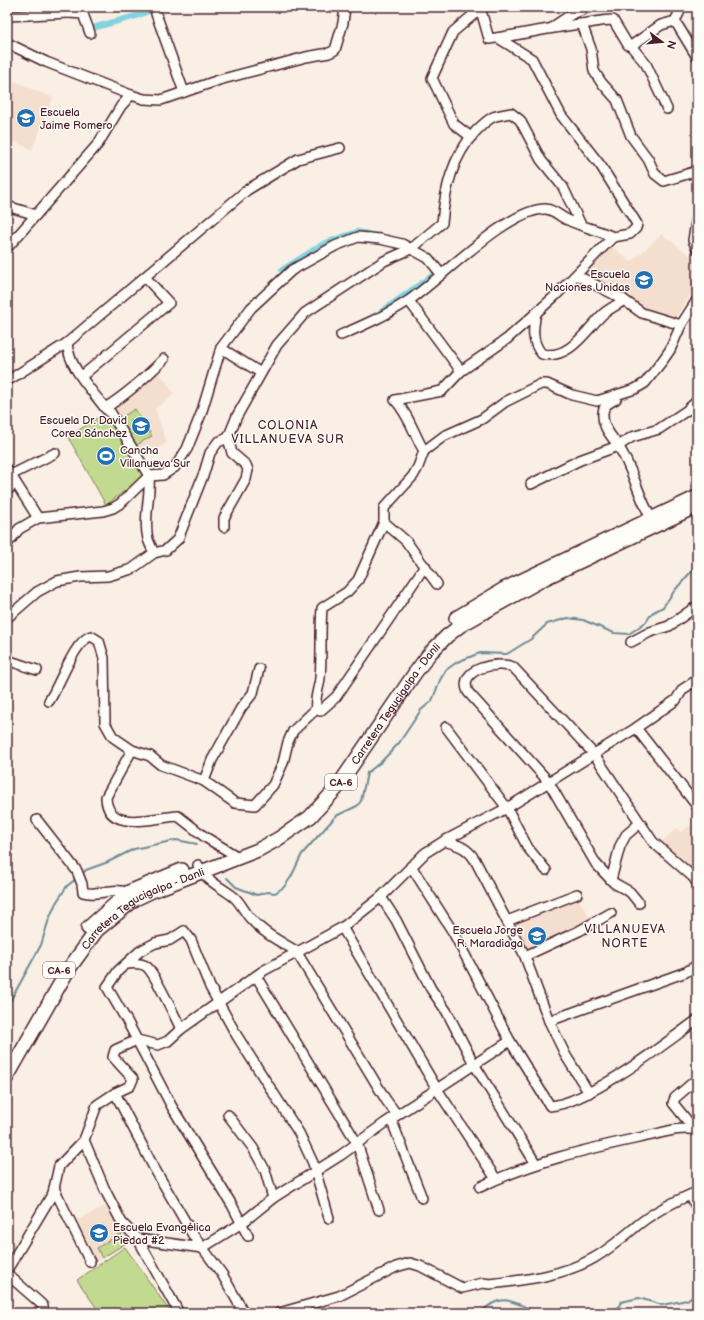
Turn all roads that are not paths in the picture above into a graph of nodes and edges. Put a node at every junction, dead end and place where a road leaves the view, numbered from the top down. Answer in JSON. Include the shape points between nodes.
{"nodes":[{"id":1,"x":345,"y":7,"type":"edge"},
{"id":2,"x":590,"y":7,"type":"edge"},
{"id":3,"x":682,"y":7,"type":"edge"},
{"id":4,"x":480,"y":8,"type":"edge"},
{"id":5,"x":71,"y":10,"type":"edge"},
{"id":6,"x":156,"y":14,"type":"dead end"},
{"id":7,"x":7,"y":16,"type":"edge"},
{"id":8,"x":676,"y":21,"type":"junction"},
{"id":9,"x":582,"y":24,"type":"junction"},
{"id":10,"x":553,"y":27,"type":"junction"},
{"id":11,"x":90,"y":33,"type":"dead end"},
{"id":12,"x":498,"y":38,"type":"junction"},
{"id":13,"x":7,"y":43,"type":"edge"},
{"id":14,"x":631,"y":46,"type":"junction"},
{"id":15,"x":697,"y":55,"type":"edge"},
{"id":16,"x":184,"y":92,"type":"junction"},
{"id":17,"x":131,"y":95,"type":"junction"},
{"id":18,"x":667,"y":109,"type":"dead end"},
{"id":19,"x":471,"y":137,"type":"junction"},
{"id":20,"x":340,"y":148,"type":"dead end"},
{"id":21,"x":697,"y":171,"type":"edge"},
{"id":22,"x":7,"y":206,"type":"edge"},
{"id":23,"x":36,"y":215,"type":"junction"},
{"id":24,"x":697,"y":217,"type":"edge"},
{"id":25,"x":581,"y":224,"type":"junction"},
{"id":26,"x":613,"y":237,"type":"junction"},
{"id":27,"x":7,"y":248,"type":"edge"},
{"id":28,"x":411,"y":249,"type":"junction"},
{"id":29,"x":697,"y":249,"type":"edge"},
{"id":30,"x":441,"y":274,"type":"junction"},
{"id":31,"x":576,"y":275,"type":"junction"},
{"id":32,"x":145,"y":277,"type":"junction"},
{"id":33,"x":624,"y":300,"type":"junction"},
{"id":34,"x":697,"y":300,"type":"edge"},
{"id":35,"x":409,"y":301,"type":"junction"},
{"id":36,"x":536,"y":313,"type":"junction"},
{"id":37,"x":681,"y":325,"type":"junction"},
{"id":38,"x":341,"y":336,"type":"dead end"},
{"id":39,"x":67,"y":343,"type":"junction"},
{"id":40,"x":221,"y":348,"type":"junction"},
{"id":41,"x":164,"y":359,"type":"dead end"},
{"id":42,"x":461,"y":371,"type":"junction"},
{"id":43,"x":261,"y":374,"type":"junction"},
{"id":44,"x":82,"y":376,"type":"junction"},
{"id":45,"x":7,"y":381,"type":"edge"},
{"id":46,"x":626,"y":391,"type":"junction"},
{"id":47,"x":697,"y":401,"type":"edge"},
{"id":48,"x":105,"y":408,"type":"junction"},
{"id":49,"x":228,"y":438,"type":"junction"},
{"id":50,"x":618,"y":446,"type":"junction"},
{"id":51,"x":424,"y":451,"type":"junction"},
{"id":52,"x":55,"y":453,"type":"dead end"},
{"id":53,"x":11,"y":476,"type":"edge"},
{"id":54,"x":149,"y":476,"type":"junction"},
{"id":55,"x":531,"y":484,"type":"dead end"},
{"id":56,"x":7,"y":491,"type":"edge"},
{"id":57,"x":697,"y":497,"type":"edge"},
{"id":58,"x":697,"y":506,"type":"edge"},
{"id":59,"x":38,"y":518,"type":"junction"},
{"id":60,"x":384,"y":522,"type":"junction"},
{"id":61,"x":654,"y":523,"type":"junction"},
{"id":62,"x":224,"y":527,"type":"dead end"},
{"id":63,"x":7,"y":544,"type":"edge"},
{"id":64,"x":154,"y":553,"type":"junction"},
{"id":65,"x":425,"y":566,"type":"junction"},
{"id":66,"x":437,"y":584,"type":"dead end"},
{"id":67,"x":697,"y":606,"type":"edge"},
{"id":68,"x":7,"y":618,"type":"edge"},
{"id":69,"x":631,"y":642,"type":"dead end"},
{"id":70,"x":7,"y":660,"type":"edge"},
{"id":71,"x":259,"y":669,"type":"dead end"},
{"id":72,"x":37,"y":670,"type":"dead end"},
{"id":73,"x":697,"y":680,"type":"edge"},
{"id":74,"x":49,"y":701,"type":"dead end"},
{"id":75,"x":316,"y":709,"type":"junction"},
{"id":76,"x":446,"y":727,"type":"dead end"},
{"id":77,"x":636,"y":728,"type":"junction"},
{"id":78,"x":132,"y":750,"type":"junction"},
{"id":79,"x":594,"y":754,"type":"junction"},
{"id":80,"x":204,"y":781,"type":"junction"},
{"id":81,"x":548,"y":781,"type":"junction"},
{"id":82,"x":697,"y":806,"type":"edge"},
{"id":83,"x":507,"y":808,"type":"junction"},
{"id":84,"x":37,"y":820,"type":"dead end"},
{"id":85,"x":640,"y":823,"type":"junction"},
{"id":86,"x":444,"y":841,"type":"junction"},
{"id":87,"x":235,"y":855,"type":"junction"},
{"id":88,"x":411,"y":866,"type":"junction"},
{"id":89,"x":200,"y":868,"type":"junction"},
{"id":90,"x":546,"y":870,"type":"dead end"},
{"id":91,"x":611,"y":880,"type":"junction"},
{"id":92,"x":697,"y":883,"type":"edge"},
{"id":93,"x":128,"y":893,"type":"junction"},
{"id":94,"x":577,"y":894,"type":"dead end"},
{"id":95,"x":381,"y":897,"type":"junction"},
{"id":96,"x":639,"y":903,"type":"dead end"},
{"id":97,"x":612,"y":913,"type":"dead end"},
{"id":98,"x":507,"y":921,"type":"junction"},
{"id":99,"x":342,"y":927,"type":"junction"},
{"id":100,"x":296,"y":951,"type":"junction"},
{"id":101,"x":525,"y":956,"type":"junction"},
{"id":102,"x":127,"y":964,"type":"junction"},
{"id":103,"x":697,"y":965,"type":"edge"},
{"id":104,"x":256,"y":976,"type":"junction"},
{"id":105,"x":218,"y":1003,"type":"junction"},
{"id":106,"x":697,"y":1020,"type":"edge"},
{"id":107,"x":549,"y":1021,"type":"junction"},
{"id":108,"x":181,"y":1029,"type":"junction"},
{"id":109,"x":137,"y":1040,"type":"junction"},
{"id":110,"x":510,"y":1041,"type":"junction"},
{"id":111,"x":7,"y":1061,"type":"edge"},
{"id":112,"x":474,"y":1064,"type":"junction"},
{"id":113,"x":7,"y":1077,"type":"edge"},
{"id":114,"x":697,"y":1079,"type":"edge"},
{"id":115,"x":436,"y":1088,"type":"junction"},
{"id":116,"x":115,"y":1092,"type":"junction"},
{"id":117,"x":589,"y":1092,"type":"junction"},
{"id":118,"x":228,"y":1115,"type":"dead end"},
{"id":119,"x":394,"y":1117,"type":"junction"},
{"id":120,"x":695,"y":1130,"type":"edge"},
{"id":121,"x":84,"y":1140,"type":"junction"},
{"id":122,"x":357,"y":1143,"type":"junction"},
{"id":123,"x":536,"y":1164,"type":"junction"},
{"id":124,"x":315,"y":1170,"type":"junction"},
{"id":125,"x":496,"y":1179,"type":"junction"},
{"id":126,"x":480,"y":1187,"type":"dead end"},
{"id":127,"x":54,"y":1188,"type":"junction"},
{"id":128,"x":693,"y":1194,"type":"edge"},
{"id":129,"x":273,"y":1198,"type":"junction"},
{"id":130,"x":422,"y":1198,"type":"dead end"},
{"id":131,"x":697,"y":1208,"type":"edge"},
{"id":132,"x":379,"y":1210,"type":"dead end"},
{"id":133,"x":329,"y":1218,"type":"dead end"},
{"id":134,"x":242,"y":1223,"type":"junction"},
{"id":135,"x":248,"y":1236,"type":"dead end"},
{"id":136,"x":138,"y":1239,"type":"junction"},
{"id":137,"x":202,"y":1248,"type":"junction"},
{"id":138,"x":10,"y":1258,"type":"edge"},
{"id":139,"x":90,"y":1262,"type":"dead end"},
{"id":140,"x":7,"y":1270,"type":"edge"},
{"id":141,"x":7,"y":1274,"type":"edge"},
{"id":142,"x":43,"y":1313,"type":"edge"},
{"id":143,"x":179,"y":1313,"type":"edge"},
{"id":144,"x":244,"y":1313,"type":"edge"},
{"id":145,"x":280,"y":1313,"type":"edge"}],
"edges":[{"from":1,"to":16,"type":"street","via":[[335,50],[225,78]]},
{"from":2,"to":10,"type":"street","via":[[572,14]]},
{"from":3,"to":8,"type":"street"},
{"from":4,"to":12,"type":"street","via":[[488,39]]},
{"from":4,"to":19,"type":"street","via":[[453,32],[432,78],[454,124]]},
{"from":5,"to":7,"type":"street"},
{"from":5,"to":11,"type":"street","via":[[83,14]]},
{"from":6,"to":16,"type":"street"},
{"from":8,"to":14,"type":"street","via":[[661,25]]},
{"from":8,"to":15,"type":"street","via":[[685,40]]},
{"from":9,"to":10,"type":"street"},
{"from":9,"to":14,"type":"street","via":[[614,20]]},
{"from":9,"to":21,"type":"street","via":[[594,71],[600,82],[617,100],[631,136],[648,159],[655,174],[664,181]]},
{"from":10,"to":12,"type":"street"},
{"from":12,"to":26,"type":"street","via":[[532,59],[561,115],[601,166],[637,222],[636,228],[630,234]]},
{"from":13,"to":17,"type":"street","via":[[46,62]]},
{"from":14,"to":18,"type":"street","via":[[646,64]]},
{"from":16,"to":17,"type":"street","via":[[161,100]]},
{"from":17,"to":23,"type":"street","via":[[121,106],[98,144]]},
{"from":19,"to":25,"type":"street","via":[[492,117],[511,113],[520,120],[541,160],[563,187]]},
{"from":19,"to":28,"type":"street","via":[[454,164],[447,187],[442,223]]},
{"from":20,"to":32,"type":"street","via":[[298,159],[247,190]]},
{"from":22,"to":23,"type":"street"},
{"from":23,"to":27,"type":"street"},
{"from":24,"to":29,"type":"street","via":[[693,240]]},
{"from":25,"to":26,"type":"street"},
{"from":25,"to":30,"type":"street","via":[[546,209],[532,212],[507,223]]},
{"from":26,"to":31,"type":"street"},
{"from":28,"to":30,"type":"street","via":[[428,258]]},
{"from":28,"to":40,"type":"street","via":[[380,239],[358,237],[335,246],[292,270],[273,286],[251,308]]},
{"from":28,"to":43,"type":"street","via":[[384,261],[305,313],[277,345]]},
{"from":30,"to":35,"type":"street"},
{"from":31,"to":33,"type":"street"},
{"from":31,"to":36,"type":"street"},
{"from":32,"to":39,"type":"street"},
{"from":32,"to":44,"type":"street","via":[[169,303]]},
{"from":33,"to":36,"type":"street","via":[[604,314],[576,343],[556,354],[542,354],[537,348],[532,330]]},
{"from":33,"to":37,"type":"street","via":[[642,313]]},
{"from":34,"to":37,"type":"street"},
{"from":35,"to":38,"type":"street"},
{"from":35,"to":42,"type":"street"},
{"from":36,"to":42,"type":"street","via":[[507,339]]},
{"from":37,"to":46,"type":"street","via":[[670,350],[656,371],[645,383]]},
{"from":39,"to":44,"type":"street","via":[[68,353]]},
{"from":39,"to":45,"type":"street"},
{"from":40,"to":43,"type":"street"},
{"from":40,"to":54,"type":"street","via":[[201,414],[187,449],[175,467],[163,475]]},
{"from":41,"to":48,"type":"street","via":[[120,399]]},
{"from":42,"to":51,"type":"street","via":[[442,391],[396,400],[406,412],[413,432]]},
{"from":43,"to":49,"type":"street","via":[[237,416]]},
{"from":44,"to":48,"type":"street"},
{"from":46,"to":50,"type":"street","via":[[606,405],[603,413],[607,432]]},
{"from":46,"to":51,"type":"street","via":[[597,401],[542,384],[506,402],[482,419],[444,436]]},
{"from":47,"to":50,"type":"street","via":[[659,429],[632,437]]},
{"from":48,"to":54,"type":"street","via":[[111,413]]},
{"from":49,"to":62,"type":"street","via":[[232,453],[248,470],[246,479],[224,518]]},
{"from":49,"to":64,"type":"street","via":[[218,442],[210,453],[178,539],[166,550]]},
{"from":50,"to":55,"type":"street","via":[[580,460]]},
{"from":50,"to":61,"type":"street"},
{"from":51,"to":60,"type":"street","via":[[413,476],[384,508]]},
{"from":52,"to":53,"type":"street"},
{"from":53,"to":56,"type":"street"},
{"from":53,"to":59,"type":"street"},
{"from":54,"to":59,"type":"street","via":[[113,508]]},
{"from":54,"to":64,"type":"street","via":[[148,538]]},
{"from":57,"to":61,"type":"highway","name":"Carretera Tegucigalpa - Danli","number":"CA-6"},
{"from":58,"to":61,"type":"highway","name":"Carretera Tegucigalpa - Danli","number":"CA-6"},
{"from":59,"to":63,"type":"street","via":[[19,529]]},
{"from":60,"to":65,"type":"street","via":[[406,541]]},
{"from":60,"to":75,"type":"street","via":[[358,580],[347,592],[322,608],[320,680]]},
{"from":61,"to":87,"type":"highway","name":"Carretera Tegucigalpa - Danli","number":"CA-6","via":[[545,578],[461,625],[447,636],[415,673],[324,804],[278,840],[258,850]]},
{"from":64,"to":68,"type":"street","via":[[132,569],[114,574],[56,581],[37,592]]},
{"from":65,"to":66,"type":"street"},
{"from":65,"to":75,"type":"street","via":[[336,697],[320,711]]},
{"from":67,"to":69,"type":"street","via":[[669,626]]},
{"from":70,"to":72,"type":"street"},
{"from":71,"to":80,"type":"street","via":[[253,693],[236,716],[212,760]]},
{"from":73,"to":77,"type":"street","via":[[683,689],[676,700]]},
{"from":74,"to":78,"type":"street","via":[[58,689],[84,638],[91,636],[99,642],[104,658],[105,723],[113,737]]},
{"from":75,"to":80,"type":"street","via":[[293,731],[283,764],[273,785],[255,805],[235,803]]},
{"from":76,"to":83,"type":"street"},
{"from":77,"to":79,"type":"street"},
{"from":77,"to":82,"type":"street"},
{"from":78,"to":80,"type":"street","via":[[150,756],[161,765]]},
{"from":78,"to":87,"type":"street","via":[[106,797],[106,804],[114,816],[143,821],[178,816],[205,837]]},
{"from":79,"to":81,"type":"street"},
{"from":79,"to":81,"type":"street","via":[[513,667],[503,664],[476,670],[467,679],[468,692]]},
{"from":79,"to":85,"type":"street"},
{"from":81,"to":83,"type":"street"},
{"from":81,"to":91,"type":"street","via":[[596,864]]},
{"from":83,"to":86,"type":"street"},
{"from":83,"to":90,"type":"street","via":[[528,848]]},
{"from":84,"to":93,"type":"street","via":[[77,871],[83,892],[90,894],[118,890]]},
{"from":85,"to":91,"type":"street","via":[[626,835],[620,846]]},
{"from":85,"to":92,"type":"street","via":[[653,842]]},
{"from":86,"to":88,"type":"street"},
{"from":86,"to":98,"type":"street","via":[[462,846],[469,851]]},
{"from":87,"to":89,"type":"highway","name":"Carretera Tegucigalpa - Danli","number":"CA-6"},
{"from":88,"to":95,"type":"street"},
{"from":88,"to":110,"type":"street","via":[[453,932]]},
{"from":89,"to":93,"type":"highway","name":"Carretera Tegucigalpa - Danli","number":"CA-6","via":[[158,879]]},
{"from":89,"to":100,"type":"street","via":[[217,887],[235,898],[252,920],[276,940]]},
{"from":89,"to":113,"type":"highway","name":"Carretera Tegucigalpa - Danli","number":"CA-6","via":[[135,899],[97,930],[68,970]]},
{"from":91,"to":96,"type":"street","via":[[630,892]]},
{"from":93,"to":111,"type":"highway","name":"Carretera Tegucigalpa - Danli","number":"CA-6","via":[[97,918],[68,952]]},
{"from":94,"to":98,"type":"street"},
{"from":95,"to":99,"type":"street"},
{"from":95,"to":112,"type":"street"},
{"from":97,"to":101,"type":"street"},
{"from":98,"to":101,"type":"street"},
{"from":99,"to":100,"type":"street"},
{"from":99,"to":115,"type":"street"},
{"from":100,"to":104,"type":"street"},
{"from":100,"to":119,"type":"street"},
{"from":101,"to":107,"type":"street"},
{"from":102,"to":105,"type":"street","via":[[140,951],[155,943],[170,940],[184,931],[191,940]]},
{"from":102,"to":108,"type":"street","via":[[139,964],[148,968]]},
{"from":102,"to":109,"type":"street","via":[[106,987]]},
{"from":103,"to":107,"type":"street","via":[[679,975]]},
{"from":104,"to":105,"type":"street"},
{"from":104,"to":122,"type":"street"},
{"from":105,"to":108,"type":"street"},
{"from":105,"to":124,"type":"street","via":[[236,1036],[299,1133]]},
{"from":106,"to":117,"type":"street","via":[[648,1056]]},
{"from":107,"to":117,"type":"street","via":[[566,1056]]},
{"from":108,"to":109,"type":"street","via":[[168,1041],[158,1045]]},
{"from":109,"to":116,"type":"street","via":[[115,1050],[113,1057],[133,1079],[130,1086]]},
{"from":109,"to":134,"type":"street","via":[[172,1107]]},
{"from":110,"to":112,"type":"street"},
{"from":110,"to":117,"type":"street","via":[[550,1106],[562,1104]]},
{"from":112,"to":115,"type":"street"},
{"from":112,"to":123,"type":"street"},
{"from":114,"to":120,"type":"street","via":[[673,1103]]},
{"from":115,"to":119,"type":"street"},
{"from":115,"to":125,"type":"street"},
{"from":116,"to":121,"type":"street","via":[[97,1104]]},
{"from":116,"to":137,"type":"street","via":[[153,1166]]},
{"from":118,"to":129,"type":"street","via":[[253,1148],[265,1170]]},
{"from":119,"to":122,"type":"street"},
{"from":119,"to":130,"type":"street"},
{"from":120,"to":123,"type":"street","via":[[681,1129]]},
{"from":121,"to":127,"type":"street","via":[[58,1166]]},
{"from":121,"to":136,"type":"street","via":[[122,1223]]},
{"from":122,"to":124,"type":"street"},
{"from":122,"to":132,"type":"street"},
{"from":123,"to":125,"type":"street"},
{"from":124,"to":129,"type":"street"},
{"from":124,"to":133,"type":"street"},
{"from":125,"to":126,"type":"street"},
{"from":127,"to":138,"type":"street"},
{"from":127,"to":139,"type":"street"},
{"from":128,"to":131,"type":"street"},
{"from":128,"to":145,"type":"street","via":[[666,1206],[593,1258],[560,1271],[532,1279],[483,1283],[462,1288],[410,1263],[396,1266],[339,1296]]},
{"from":129,"to":134,"type":"street"},
{"from":134,"to":135,"type":"street"},
{"from":134,"to":137,"type":"street"},
{"from":136,"to":137,"type":"street"},
{"from":136,"to":143,"type":"street"},
{"from":137,"to":144,"type":"street","via":[[222,1274]]},
{"from":138,"to":140,"type":"street"},
{"from":141,"to":142,"type":"street","via":[[43,1306]]}]}
